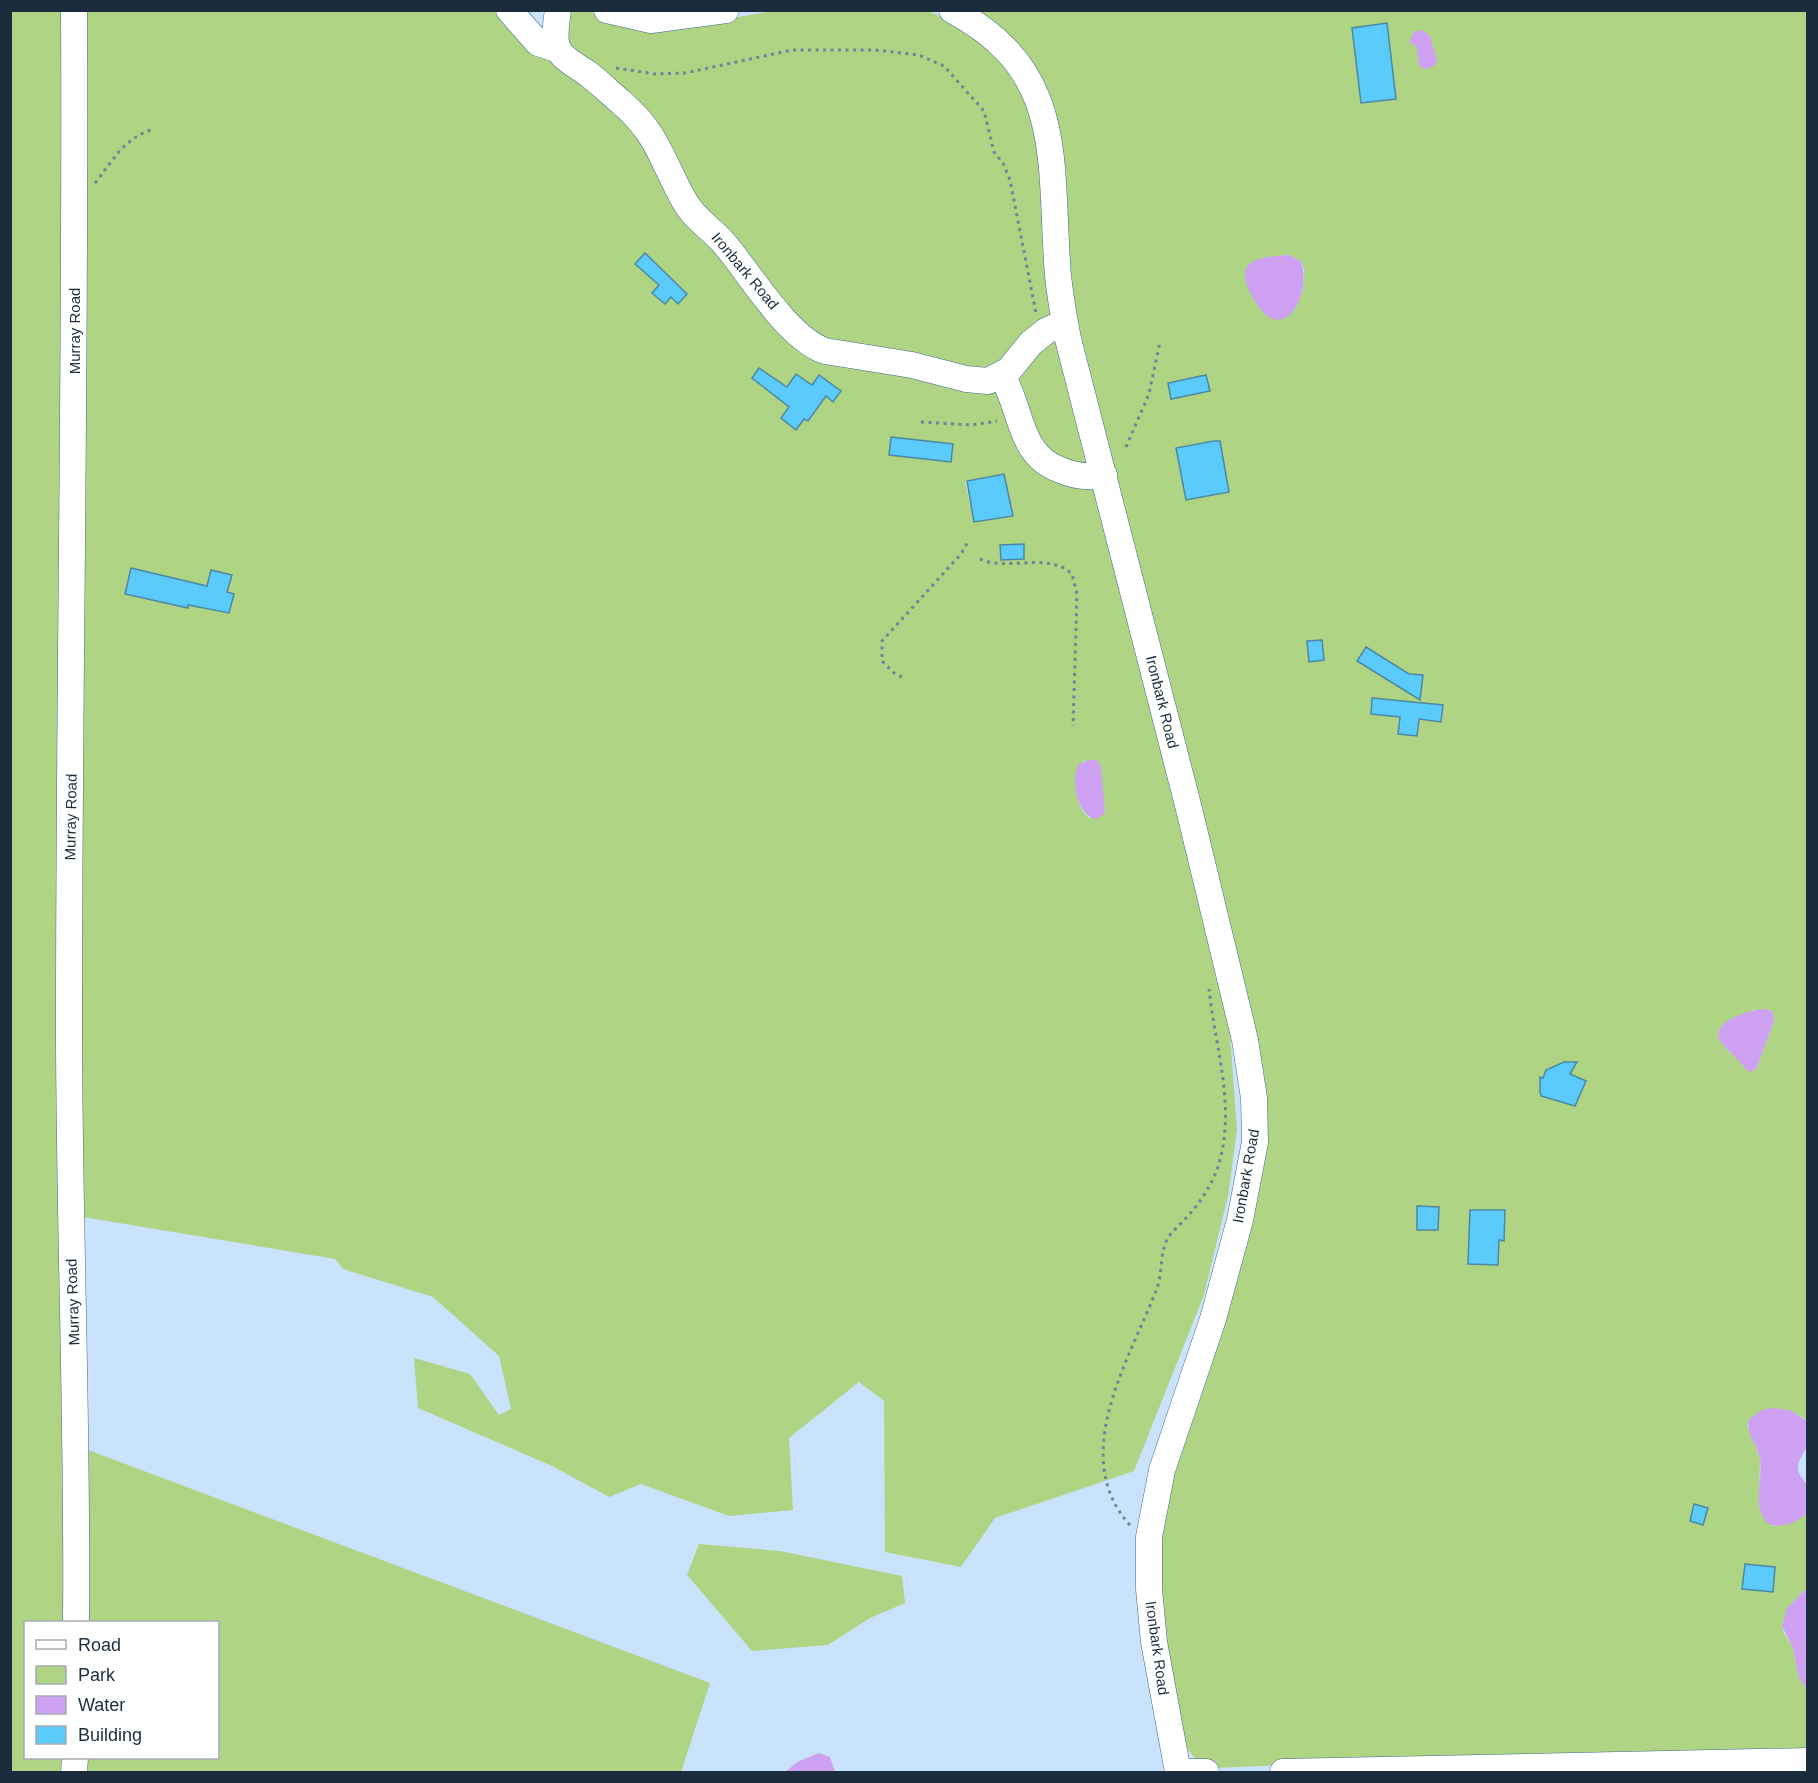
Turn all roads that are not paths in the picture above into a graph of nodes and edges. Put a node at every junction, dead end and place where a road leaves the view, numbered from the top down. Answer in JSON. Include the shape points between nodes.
{"nodes":[{"id":1,"x":74,"y":10,"type":"edge"},
{"id":2,"x":509,"y":10,"type":"edge"},
{"id":3,"x":558,"y":10,"type":"edge"},
{"id":4,"x":607,"y":10,"type":"edge"},
{"id":5,"x":726,"y":10,"type":"edge"},
{"id":6,"x":952,"y":10,"type":"edge"},
{"id":7,"x":557,"y":49,"type":"junction"},
{"id":8,"x":1054,"y":328,"type":"junction"},
{"id":9,"x":1002,"y":376,"type":"junction"},
{"id":10,"x":1104,"y":475,"type":"junction"},
{"id":11,"x":76,"y":1621,"type":"edge"},
{"id":12,"x":1808,"y":1761,"type":"edge"},
{"id":13,"x":1179,"y":1773,"type":"edge"},
{"id":14,"x":1206,"y":1773,"type":"edge"},
{"id":15,"x":1283,"y":1773,"type":"edge"}],
"edges":[{"from":1,"to":11,"type":"street","name":"Murray Road","via":[[69,1009]]},
{"from":2,"to":7,"type":"street","name":"Ironbark Road","via":[[538,43]]},
{"from":3,"to":7,"type":"street"},
{"from":4,"to":5,"type":"street","via":[[651,20]]},
{"from":6,"to":8,"type":"street","name":"Ironbark Road","via":[[988,33],[1005,50],[1020,68],[1043,111],[1053,159],[1057,261]]},
{"from":7,"to":9,"type":"street","name":"Ironbark Road","via":[[562,58],[595,79],[644,125],[689,208],[811,345],[974,381]]},
{"from":8,"to":9,"type":"street"},
{"from":8,"to":10,"type":"street","name":"Ironbark Road","via":[[1076,376]]},
{"from":9,"to":10,"type":"street","via":[[1032,451],[1043,462],[1079,476]]},
{"from":10,"to":13,"type":"street","name":"Ironbark Road","via":[[1245,1040],[1256,1122],[1240,1220],[1213,1319],[1162,1470],[1149,1543],[1154,1642]]},
{"from":12,"to":15,"type":"street"},
{"from":13,"to":14,"type":"street"}]}
